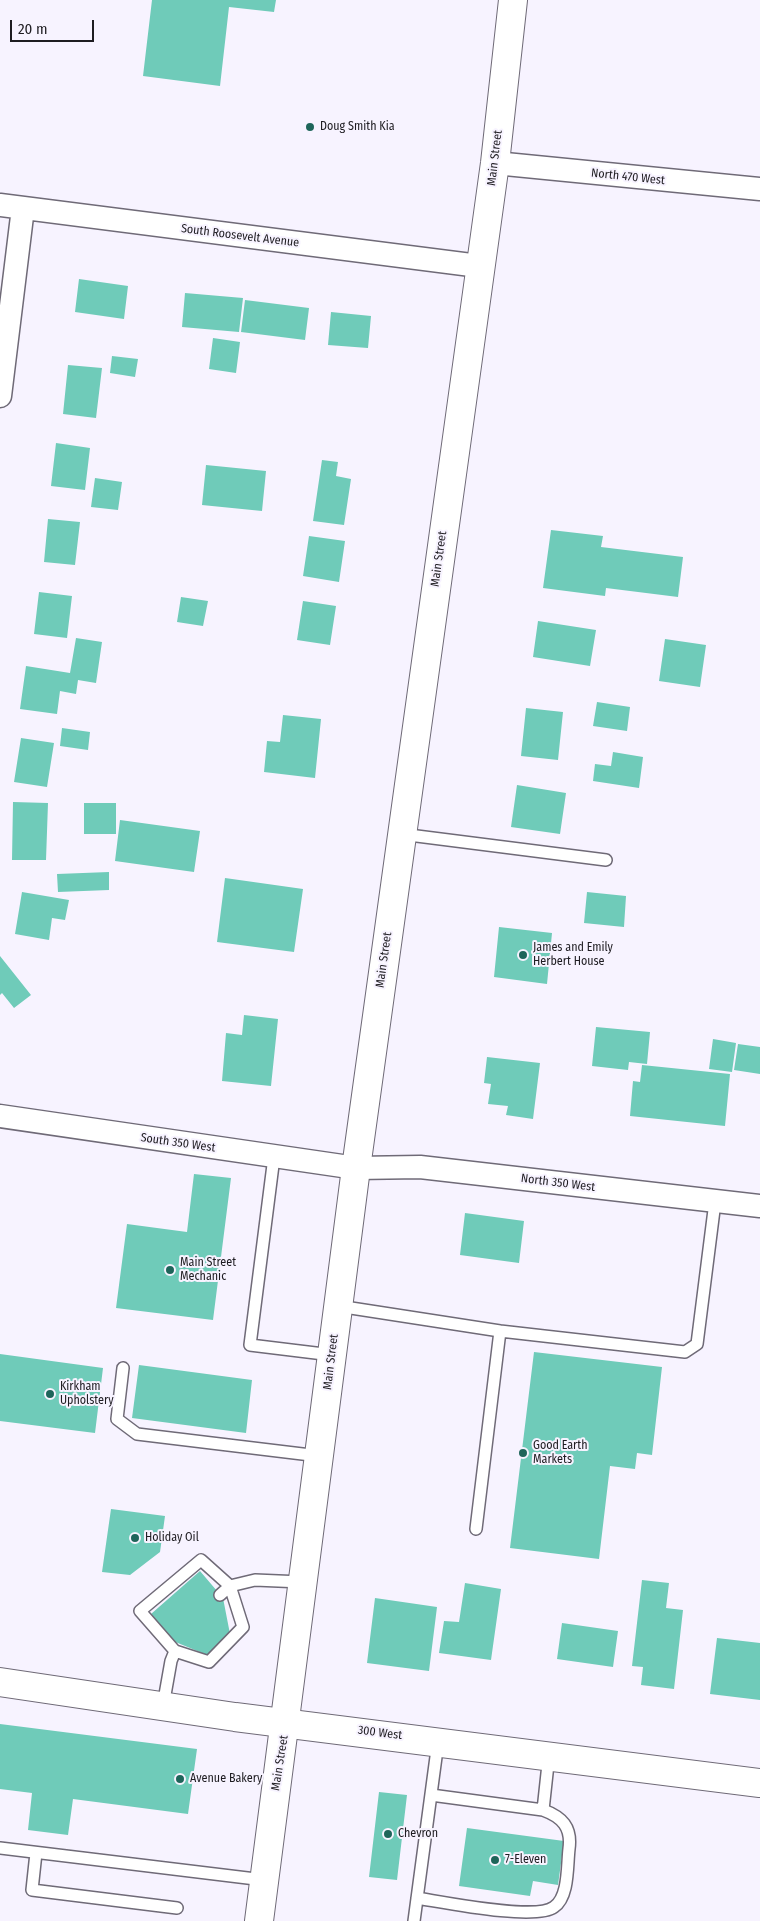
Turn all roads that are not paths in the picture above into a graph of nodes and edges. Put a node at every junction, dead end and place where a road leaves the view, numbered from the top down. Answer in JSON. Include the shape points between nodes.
{"nodes":[{"id":1,"x":513,"y":0,"type":"edge"},
{"id":2,"x":495,"y":163,"type":"junction"},
{"id":3,"x":760,"y":190,"type":"edge"},
{"id":4,"x":0,"y":205,"type":"edge"},
{"id":5,"x":23,"y":208,"type":"junction"},
{"id":6,"x":479,"y":266,"type":"junction"},
{"id":7,"x":0,"y":396,"type":"edge"},
{"id":8,"x":402,"y":834,"type":"junction"},
{"id":9,"x":606,"y":860,"type":"dead end"},
{"id":10,"x":0,"y":1116,"type":"edge"},
{"id":11,"x":274,"y":1157,"type":"junction"},
{"id":12,"x":356,"y":1168,"type":"junction"},
{"id":13,"x":715,"y":1202,"type":"junction"},
{"id":14,"x":760,"y":1206,"type":"edge"},
{"id":15,"x":338,"y":1306,"type":"junction"},
{"id":16,"x":500,"y":1331,"type":"junction"},
{"id":17,"x":332,"y":1355,"type":"junction"},
{"id":18,"x":123,"y":1368,"type":"dead end"},
{"id":19,"x":319,"y":1456,"type":"junction"},
{"id":20,"x":476,"y":1528,"type":"dead end"},
{"id":21,"x":302,"y":1582,"type":"junction"},
{"id":22,"x":230,"y":1586,"type":"junction"},
{"id":23,"x":220,"y":1594,"type":"dead end"},
{"id":24,"x":175,"y":1651,"type":"junction"},
{"id":25,"x":0,"y":1682,"type":"edge"},
{"id":26,"x":163,"y":1706,"type":"junction"},
{"id":27,"x":286,"y":1724,"type":"junction"},
{"id":28,"x":438,"y":1741,"type":"junction"},
{"id":29,"x":549,"y":1755,"type":"junction"},
{"id":30,"x":760,"y":1783,"type":"edge"},
{"id":31,"x":431,"y":1795,"type":"junction"},
{"id":32,"x":543,"y":1810,"type":"junction"},
{"id":33,"x":0,"y":1848,"type":"edge"},
{"id":34,"x":36,"y":1853,"type":"junction"},
{"id":35,"x":264,"y":1880,"type":"junction"},
{"id":36,"x":418,"y":1898,"type":"junction"},
{"id":37,"x":177,"y":1908,"type":"dead end"},
{"id":38,"x":259,"y":1921,"type":"edge"},
{"id":39,"x":414,"y":1921,"type":"edge"}],
"edges":[{"from":1,"to":2,"type":"main road","name":"Main Street"},
{"from":2,"to":3,"type":"street","name":"North 470 West"},
{"from":2,"to":6,"type":"main road","name":"Main Street"},
{"from":4,"to":5,"type":"street","name":"South Roosevelt Avenue"},
{"from":5,"to":6,"type":"street","name":"South Roosevelt Avenue"},
{"from":5,"to":7,"type":"street"},
{"from":6,"to":8,"type":"main road","name":"Main Street"},
{"from":8,"to":9,"type":"lane"},
{"from":8,"to":12,"type":"main road","name":"Main Street"},
{"from":10,"to":11,"type":"street","name":"South 350 West"},
{"from":11,"to":12,"type":"street","name":"South 350 West"},
{"from":11,"to":17,"type":"lane","via":[[250,1345]]},
{"from":12,"to":13,"type":"street","name":"North 350 West","via":[[420,1167]]},
{"from":12,"to":15,"type":"main road","name":"Main Street"},
{"from":13,"to":14,"type":"street","name":"North 350 West"},
{"from":13,"to":16,"type":"lane","via":[[697,1344],[685,1352]]},
{"from":15,"to":16,"type":"lane"},
{"from":15,"to":17,"type":"main road","name":"Main Street"},
{"from":16,"to":20,"type":"lane"},
{"from":17,"to":19,"type":"main road","name":"Main Street"},
{"from":18,"to":19,"type":"lane","via":[[117,1419],[137,1434]]},
{"from":19,"to":21,"type":"main road","name":"Main Street"},
{"from":21,"to":22,"type":"lane","via":[[255,1580]]},
{"from":21,"to":27,"type":"main road","name":"Main Street"},
{"from":22,"to":23,"type":"lane"},
{"from":22,"to":24,"type":"lane","via":[[243,1627],[209,1662]]},
{"from":22,"to":24,"type":"lane","via":[[201,1560],[140,1611]]},
{"from":24,"to":26,"type":"lane"},
{"from":25,"to":26,"type":"main road","name":"300 West"},
{"from":26,"to":27,"type":"main road","name":"300 West"},
{"from":27,"to":28,"type":"main road","name":"300 West"},
{"from":27,"to":35,"type":"main road","name":"Main Street"},
{"from":28,"to":29,"type":"main road","name":"300 West"},
{"from":28,"to":31,"type":"lane"},
{"from":29,"to":30,"type":"main road","name":"300 West"},
{"from":29,"to":32,"type":"lane"},
{"from":31,"to":32,"type":"lane"},
{"from":31,"to":36,"type":"lane"},
{"from":32,"to":36,"type":"lane","via":[[567,1824],[570,1844],[563,1895],[554,1908],[537,1913],[517,1912]]},
{"from":33,"to":34,"type":"lane"},
{"from":34,"to":35,"type":"lane"},
{"from":34,"to":37,"type":"lane","via":[[32,1890]]},
{"from":35,"to":38,"type":"main road","name":"Main Street"},
{"from":36,"to":39,"type":"lane"}]}
